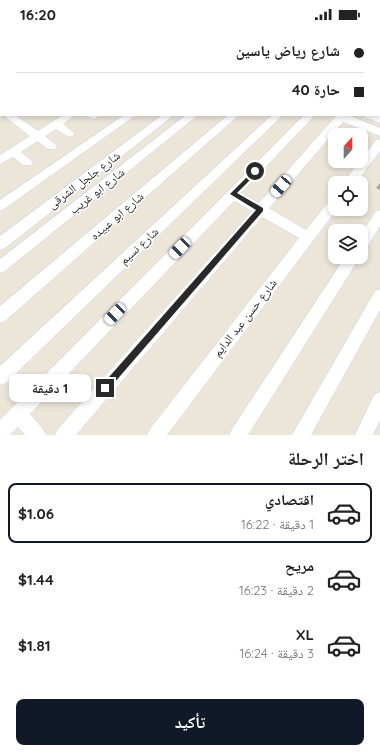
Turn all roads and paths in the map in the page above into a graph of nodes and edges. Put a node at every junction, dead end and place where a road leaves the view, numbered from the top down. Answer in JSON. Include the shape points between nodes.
{"nodes":[{"id":1,"x":8,"y":116,"type":"edge"},
{"id":2,"x":130,"y":116,"type":"edge"},
{"id":3,"x":168,"y":116,"type":"edge"},
{"id":4,"x":192,"y":116,"type":"edge"},
{"id":5,"x":233,"y":116,"type":"edge"},
{"id":6,"x":277,"y":116,"type":"edge"},
{"id":7,"x":309,"y":116,"type":"edge"},
{"id":8,"x":342,"y":116,"type":"edge"},
{"id":9,"x":366,"y":116,"type":"edge"},
{"id":10,"x":370,"y":116,"type":"edge"},
{"id":11,"x":62,"y":118,"type":"edge"},
{"id":12,"x":380,"y":120,"type":"edge"},
{"id":13,"x":360,"y":124,"type":"junction"},
{"id":14,"x":380,"y":132,"type":"edge"},
{"id":15,"x":69,"y":133,"type":"dead end"},
{"id":16,"x":37,"y":136,"type":"junction"},
{"id":17,"x":380,"y":143,"type":"edge"},
{"id":18,"x":52,"y":146,"type":"dead end"},
{"id":19,"x":13,"y":151,"type":"junction"},
{"id":20,"x":0,"y":160,"type":"edge"},
{"id":21,"x":27,"y":162,"type":"dead end"},
{"id":22,"x":354,"y":176,"type":"edge"},
{"id":23,"x":233,"y":194,"type":"junction"},
{"id":24,"x":0,"y":206,"type":"edge"},
{"id":25,"x":261,"y":209,"type":"junction"},
{"id":26,"x":328,"y":211,"type":"edge"},
{"id":27,"x":380,"y":215,"type":"edge"},
{"id":28,"x":368,"y":234,"type":"edge"},
{"id":29,"x":308,"y":237,"type":"junction"},
{"id":30,"x":0,"y":244,"type":"edge"},
{"id":31,"x":348,"y":264,"type":"edge"},
{"id":32,"x":0,"y":267,"type":"edge"},
{"id":33,"x":380,"y":296,"type":"edge"},
{"id":34,"x":0,"y":316,"type":"edge"},
{"id":35,"x":0,"y":377,"type":"edge"},
{"id":36,"x":380,"y":401,"type":"edge"},
{"id":37,"x":19,"y":414,"type":"junction"},
{"id":38,"x":0,"y":433,"type":"edge"},
{"id":39,"x":366,"y":434,"type":"edge"},
{"id":40,"x":37,"y":435,"type":"edge"},
{"id":41,"x":64,"y":435,"type":"edge"},
{"id":42,"x":156,"y":435,"type":"edge"},
{"id":43,"x":238,"y":435,"type":"edge"},
{"id":44,"x":301,"y":435,"type":"edge"}],
"edges":[{"from":1,"to":16,"type":"street"},
{"from":2,"to":24,"type":"street"},
{"from":3,"to":30,"type":"street","name":"شارع جلجل الشرقى"},
{"from":4,"to":32,"type":"street","name":"شارع ابو غريب"},
{"from":5,"to":34,"type":"street","name":"شارع ابو عبيده"},
{"from":6,"to":35,"type":"street","name":"شارع نسيم"},
{"from":7,"to":23,"type":"street"},
{"from":8,"to":13,"type":"street"},
{"from":8,"to":25,"type":"street"},
{"from":9,"to":13,"type":"street"},
{"from":10,"to":12,"type":"street"},
{"from":11,"to":15,"type":"street"},
{"from":11,"to":16,"type":"street"},
{"from":13,"to":14,"type":"street"},
{"from":16,"to":18,"type":"street"},
{"from":16,"to":19,"type":"street"},
{"from":17,"to":22,"type":"street"},
{"from":19,"to":20,"type":"street"},
{"from":19,"to":21,"type":"street"},
{"from":23,"to":25,"type":"street"},
{"from":23,"to":37,"type":"street"},
{"from":25,"to":29,"type":"street"},
{"from":25,"to":41,"type":"street"},
{"from":26,"to":29,"type":"street","name":"شارع حسن عبد الدايم"},
{"from":27,"to":28,"type":"street"},
{"from":29,"to":42,"type":"street","name":"شارع حسن عبد الدايم"},
{"from":31,"to":43,"type":"street"},
{"from":33,"to":44,"type":"street"},
{"from":36,"to":39,"type":"street"},
{"from":37,"to":38,"type":"street"},
{"from":37,"to":40,"type":"street"}]}
